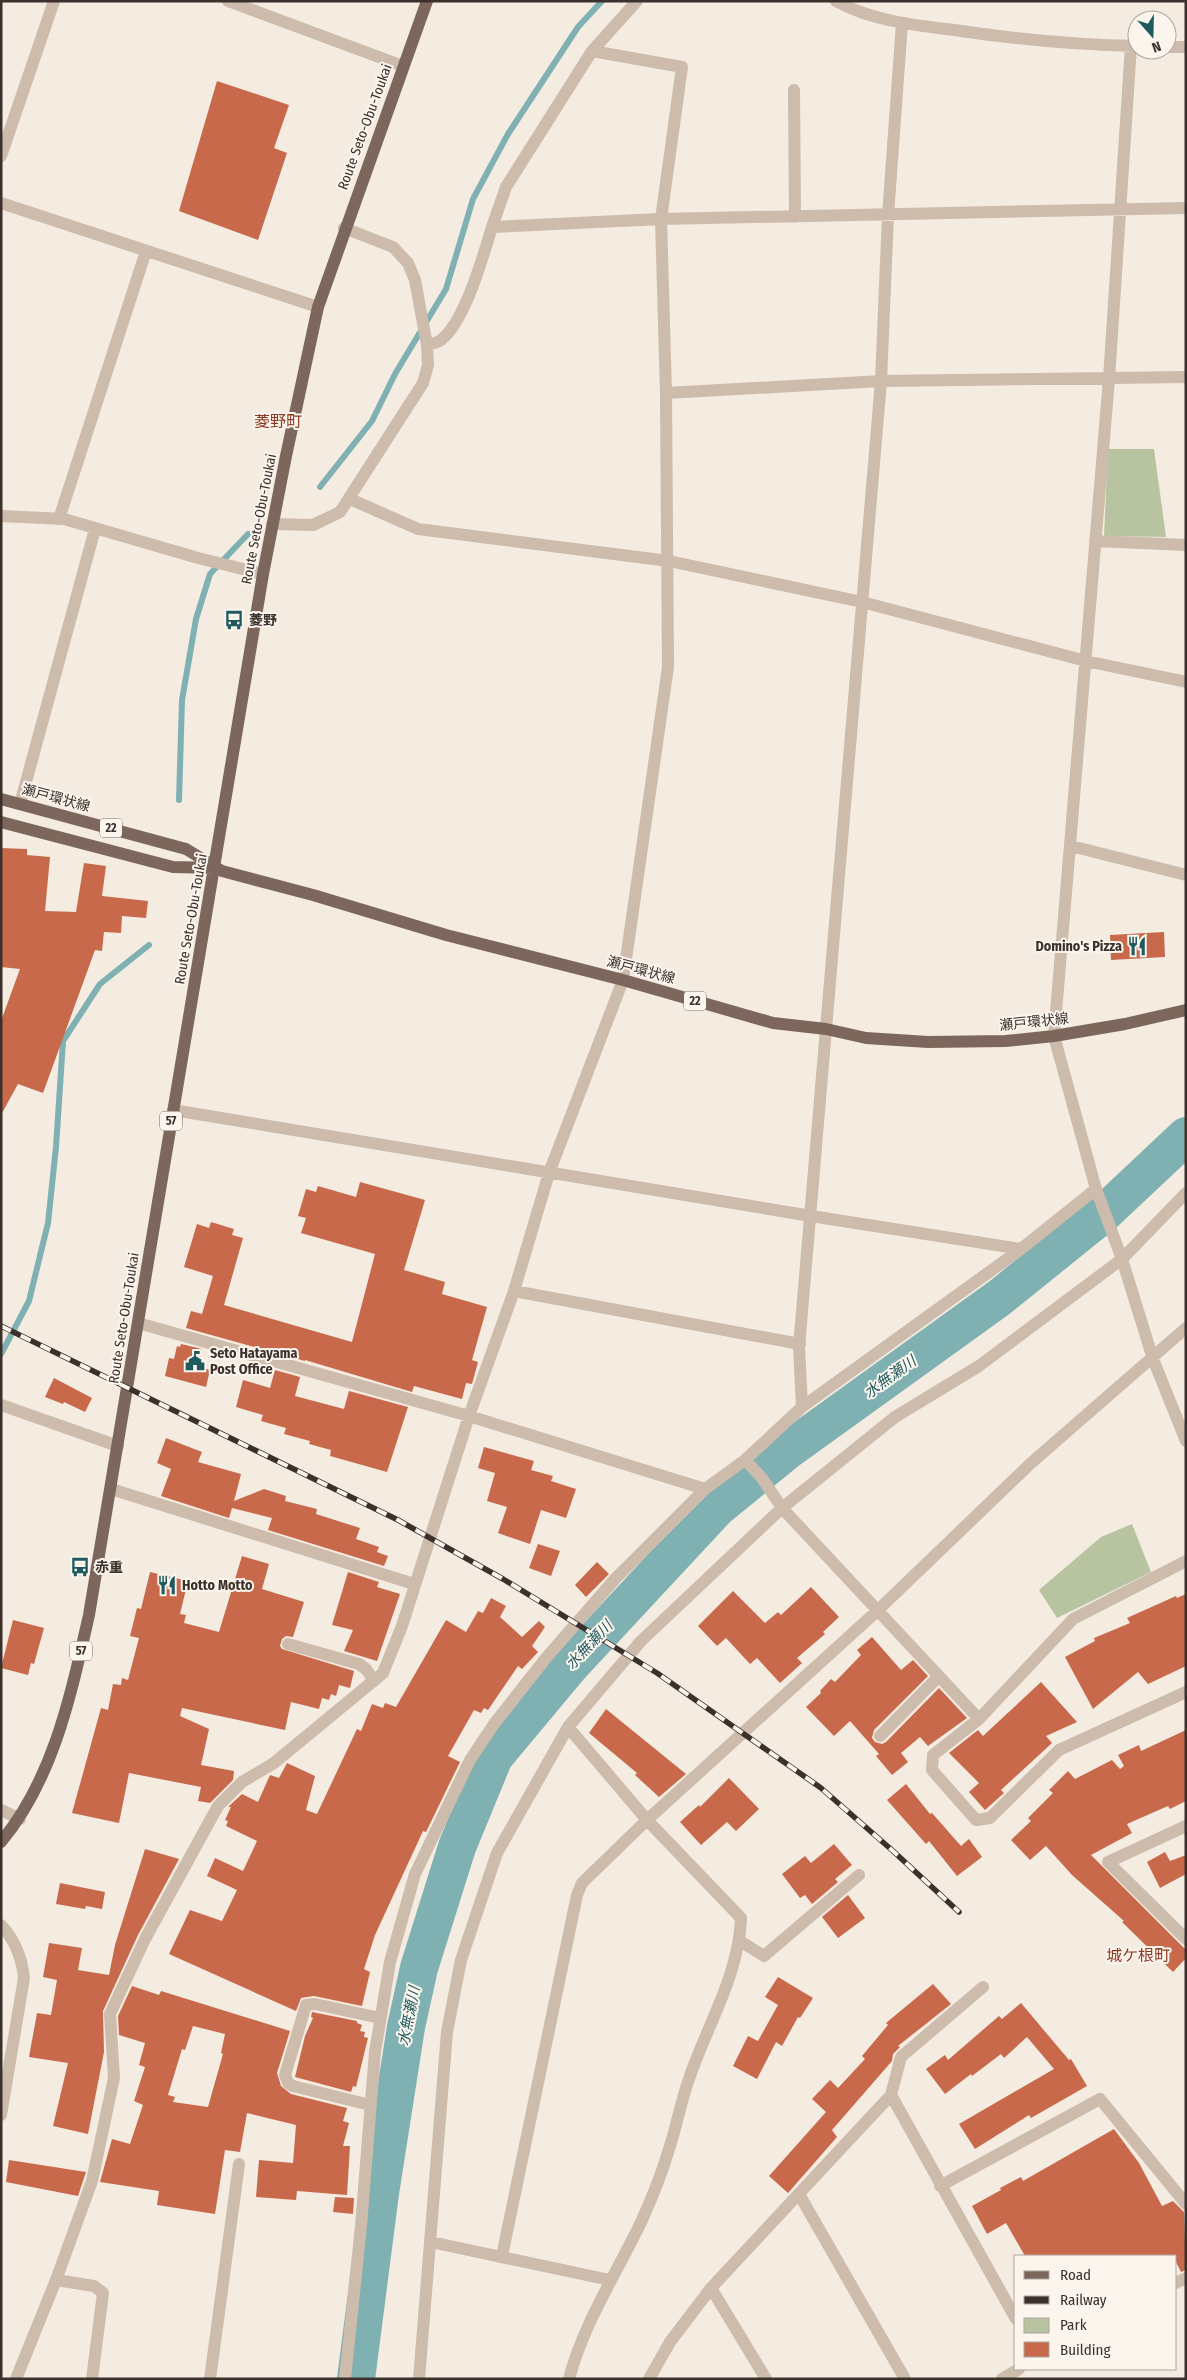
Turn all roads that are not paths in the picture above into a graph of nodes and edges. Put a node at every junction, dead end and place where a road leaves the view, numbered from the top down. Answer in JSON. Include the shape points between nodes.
{"nodes":[{"id":1,"x":54,"y":1,"type":"edge"},
{"id":2,"x":228,"y":1,"type":"edge"},
{"id":3,"x":427,"y":1,"type":"edge"},
{"id":4,"x":637,"y":1,"type":"edge"},
{"id":5,"x":836,"y":1,"type":"edge"},
{"id":6,"x":902,"y":23,"type":"junction"},
{"id":7,"x":1127,"y":46,"type":"edge"},
{"id":8,"x":592,"y":51,"type":"junction"},
{"id":9,"x":1133,"y":60,"type":"edge"},
{"id":10,"x":403,"y":66,"type":"junction"},
{"id":11,"x":794,"y":90,"type":"dead end"},
{"id":12,"x":1,"y":156,"type":"edge"},
{"id":13,"x":1,"y":203,"type":"edge"},
{"id":14,"x":1186,"y":208,"type":"edge"},
{"id":15,"x":1119,"y":210,"type":"junction"},
{"id":16,"x":888,"y":215,"type":"junction"},
{"id":17,"x":795,"y":217,"type":"junction"},
{"id":18,"x":661,"y":220,"type":"junction"},
{"id":19,"x":492,"y":227,"type":"junction"},
{"id":20,"x":344,"y":228,"type":"junction"},
{"id":21,"x":146,"y":250,"type":"junction"},
{"id":22,"x":318,"y":307,"type":"junction"},
{"id":23,"x":426,"y":345,"type":"junction"},
{"id":24,"x":1186,"y":377,"type":"edge"},
{"id":25,"x":1109,"y":379,"type":"junction"},
{"id":26,"x":881,"y":381,"type":"junction"},
{"id":27,"x":666,"y":393,"type":"junction"},
{"id":28,"x":350,"y":499,"type":"junction"},
{"id":29,"x":1,"y":516,"type":"edge"},
{"id":30,"x":59,"y":519,"type":"junction"},
{"id":31,"x":272,"y":524,"type":"junction"},
{"id":32,"x":95,"y":529,"type":"junction"},
{"id":33,"x":1095,"y":541,"type":"junction"},
{"id":34,"x":1186,"y":545,"type":"edge"},
{"id":35,"x":668,"y":561,"type":"junction"},
{"id":36,"x":263,"y":574,"type":"junction"},
{"id":37,"x":862,"y":602,"type":"junction"},
{"id":38,"x":1086,"y":661,"type":"junction"},
{"id":39,"x":1186,"y":682,"type":"edge"},
{"id":40,"x":1,"y":799,"type":"edge"},
{"id":41,"x":20,"y":804,"type":"junction"},
{"id":42,"x":1,"y":822,"type":"edge"},
{"id":43,"x":1071,"y":846,"type":"junction"},
{"id":44,"x":215,"y":868,"type":"junction"},
{"id":45,"x":1186,"y":875,"type":"edge"},
{"id":46,"x":623,"y":980,"type":"junction"},
{"id":47,"x":1186,"y":1010,"type":"edge"},
{"id":48,"x":826,"y":1029,"type":"junction"},
{"id":49,"x":1054,"y":1036,"type":"junction"},
{"id":50,"x":173,"y":1110,"type":"junction"},
{"id":51,"x":549,"y":1173,"type":"junction"},
{"id":52,"x":1096,"y":1189,"type":"junction"},
{"id":53,"x":1186,"y":1193,"type":"edge"},
{"id":54,"x":811,"y":1216,"type":"junction"},
{"id":55,"x":1020,"y":1249,"type":"junction"},
{"id":56,"x":1122,"y":1259,"type":"junction"},
{"id":57,"x":514,"y":1291,"type":"junction"},
{"id":58,"x":138,"y":1323,"type":"junction"},
{"id":59,"x":1186,"y":1328,"type":"edge"},
{"id":60,"x":800,"y":1344,"type":"junction"},
{"id":61,"x":1153,"y":1358,"type":"junction"},
{"id":62,"x":1,"y":1405,"type":"edge"},
{"id":63,"x":802,"y":1407,"type":"junction"},
{"id":64,"x":469,"y":1416,"type":"junction"},
{"id":65,"x":1186,"y":1441,"type":"edge"},
{"id":66,"x":118,"y":1446,"type":"junction"},
{"id":67,"x":746,"y":1460,"type":"junction"},
{"id":68,"x":111,"y":1489,"type":"junction"},
{"id":69,"x":705,"y":1489,"type":"junction"},
{"id":70,"x":782,"y":1508,"type":"junction"},
{"id":71,"x":1186,"y":1561,"type":"edge"},
{"id":72,"x":414,"y":1584,"type":"junction"},
{"id":73,"x":876,"y":1612,"type":"junction"},
{"id":74,"x":288,"y":1644,"type":"dead end"},
{"id":75,"x":938,"y":1677,"type":"junction"},
{"id":76,"x":374,"y":1680,"type":"junction"},
{"id":77,"x":1186,"y":1692,"type":"edge"},
{"id":78,"x":979,"y":1720,"type":"junction"},
{"id":79,"x":568,"y":1727,"type":"junction"},
{"id":80,"x":880,"y":1736,"type":"dead end"},
{"id":81,"x":1,"y":1810,"type":"edge"},
{"id":82,"x":20,"y":1819,"type":"junction"},
{"id":83,"x":647,"y":1820,"type":"junction"},
{"id":84,"x":1186,"y":1826,"type":"edge"},
{"id":85,"x":1,"y":1842,"type":"edge"},
{"id":86,"x":859,"y":1874,"type":"dead end"},
{"id":87,"x":1,"y":1925,"type":"edge"},
{"id":88,"x":1186,"y":1939,"type":"edge"},
{"id":89,"x":740,"y":1941,"type":"junction"},
{"id":90,"x":983,"y":1987,"type":"dead end"},
{"id":91,"x":380,"y":2018,"type":"junction"},
{"id":92,"x":891,"y":2095,"type":"junction"},
{"id":93,"x":370,"y":2106,"type":"junction"},
{"id":94,"x":1,"y":2115,"type":"edge"},
{"id":95,"x":239,"y":2164,"type":"dead end"},
{"id":96,"x":940,"y":2186,"type":"junction"},
{"id":97,"x":799,"y":2194,"type":"junction"},
{"id":98,"x":1186,"y":2204,"type":"edge"},
{"id":99,"x":431,"y":2242,"type":"junction"},
{"id":100,"x":502,"y":2256,"type":"junction"},
{"id":101,"x":56,"y":2280,"type":"junction"},
{"id":102,"x":610,"y":2280,"type":"junction"},
{"id":103,"x":711,"y":2288,"type":"junction"},
{"id":104,"x":1014,"y":2316,"type":"edge"},
{"id":105,"x":1017,"y":2370,"type":"edge"},
{"id":106,"x":16,"y":2379,"type":"edge"},
{"id":107,"x":92,"y":2379,"type":"edge"},
{"id":108,"x":210,"y":2379,"type":"edge"},
{"id":109,"x":345,"y":2379,"type":"edge"},
{"id":110,"x":419,"y":2379,"type":"edge"},
{"id":111,"x":569,"y":2379,"type":"edge"},
{"id":112,"x":649,"y":2379,"type":"edge"},
{"id":113,"x":766,"y":2379,"type":"edge"},
{"id":114,"x":905,"y":2379,"type":"edge"},
{"id":115,"x":1002,"y":2379,"type":"edge"}],
"edges":[{"from":1,"to":12,"type":"street"},
{"from":2,"to":10,"type":"street"},
{"from":3,"to":10,"type":"main road","name":"Route Seto-Obu-Toukai","number":"57"},
{"from":4,"to":8,"type":"street"},
{"from":5,"to":6,"type":"street","via":[[852,10]]},
{"from":6,"to":7,"type":"street","via":[[1029,41]]},
{"from":6,"to":16,"type":"street"},
{"from":8,"to":18,"type":"street","via":[[682,67]]},
{"from":8,"to":19,"type":"street","via":[[506,187]]},
{"from":9,"to":15,"type":"street"},
{"from":10,"to":20,"type":"main road","name":"Route Seto-Obu-Toukai","number":"57"},
{"from":11,"to":17,"type":"street"},
{"from":13,"to":21,"type":"street"},
{"from":14,"to":15,"type":"street"},
{"from":15,"to":16,"type":"street"},
{"from":15,"to":25,"type":"street"},
{"from":16,"to":17,"type":"street"},
{"from":16,"to":26,"type":"street"},
{"from":17,"to":18,"type":"street"},
{"from":18,"to":19,"type":"street"},
{"from":18,"to":27,"type":"street"},
{"from":19,"to":23,"type":"street","via":[[460,314],[440,341]]},
{"from":20,"to":22,"type":"main road","name":"Route Seto-Obu-Toukai","number":"57"},
{"from":20,"to":23,"type":"street","via":[[393,247],[408,262],[415,280]]},
{"from":21,"to":22,"type":"street"},
{"from":21,"to":30,"type":"street"},
{"from":22,"to":31,"type":"main road","name":"Route Seto-Obu-Toukai","number":"57"},
{"from":23,"to":28,"type":"street","via":[[428,365],[423,383]]},
{"from":24,"to":25,"type":"street"},
{"from":25,"to":26,"type":"street"},
{"from":25,"to":33,"type":"street"},
{"from":26,"to":27,"type":"street"},
{"from":26,"to":37,"type":"street"},
{"from":27,"to":35,"type":"street"},
{"from":28,"to":31,"type":"street","via":[[340,512],[313,525]]},
{"from":28,"to":35,"type":"street","via":[[418,529]]},
{"from":29,"to":30,"type":"street"},
{"from":30,"to":32,"type":"street"},
{"from":31,"to":36,"type":"main road","name":"Route Seto-Obu-Toukai","number":"57"},
{"from":32,"to":36,"type":"street"},
{"from":32,"to":41,"type":"street"},
{"from":33,"to":34,"type":"street"},
{"from":33,"to":38,"type":"street"},
{"from":35,"to":37,"type":"street"},
{"from":35,"to":46,"type":"street","via":[[668,667]]},
{"from":36,"to":44,"type":"main road","name":"Route Seto-Obu-Toukai","number":"57"},
{"from":37,"to":38,"type":"street"},
{"from":37,"to":48,"type":"street"},
{"from":38,"to":39,"type":"street"},
{"from":38,"to":43,"type":"street"},
{"from":40,"to":41,"type":"main road","name":"瀬戸環状線","number":"22"},
{"from":41,"to":44,"type":"main road","name":"瀬戸環状線","number":"22","via":[[186,849]]},
{"from":42,"to":44,"type":"main road","name":"瀬戸環状線","number":"22","via":[[173,867]]},
{"from":43,"to":45,"type":"street"},
{"from":43,"to":49,"type":"street"},
{"from":44,"to":46,"type":"main road","name":"瀬戸環状線","number":"22","via":[[446,935]]},
{"from":44,"to":50,"type":"main road","name":"Route Seto-Obu-Toukai","number":"57"},
{"from":46,"to":48,"type":"main road","name":"瀬戸環状線","number":"22","via":[[773,1023]]},
{"from":46,"to":51,"type":"street"},
{"from":47,"to":49,"type":"main road","name":"瀬戸環状線","number":"22"},
{"from":48,"to":49,"type":"main road","name":"瀬戸環状線","number":"22","via":[[866,1038],[928,1042],[1006,1041]]},
{"from":48,"to":54,"type":"street"},
{"from":49,"to":52,"type":"street"},
{"from":50,"to":51,"type":"street"},
{"from":50,"to":58,"type":"main road","name":"Route Seto-Obu-Toukai","number":"57"},
{"from":51,"to":54,"type":"street"},
{"from":51,"to":57,"type":"street"},
{"from":52,"to":55,"type":"street"},
{"from":52,"to":56,"type":"street"},
{"from":53,"to":56,"type":"street"},
{"from":54,"to":55,"type":"street"},
{"from":54,"to":60,"type":"street"},
{"from":55,"to":63,"type":"street"},
{"from":56,"to":61,"type":"street"},
{"from":56,"to":70,"type":"street","via":[[979,1366],[895,1418]]},
{"from":57,"to":60,"type":"street"},
{"from":57,"to":64,"type":"street"},
{"from":58,"to":64,"type":"street"},
{"from":58,"to":66,"type":"main road","name":"Route Seto-Obu-Toukai","number":"57"},
{"from":59,"to":61,"type":"street"},
{"from":60,"to":63,"type":"street"},
{"from":61,"to":65,"type":"street"},
{"from":61,"to":73,"type":"street","via":[[1030,1464]]},
{"from":62,"to":66,"type":"street"},
{"from":63,"to":67,"type":"street"},
{"from":64,"to":69,"type":"street"},
{"from":64,"to":72,"type":"street"},
{"from":66,"to":68,"type":"main road","name":"Route Seto-Obu-Toukai","number":"57"},
{"from":67,"to":69,"type":"street"},
{"from":67,"to":70,"type":"street"},
{"from":68,"to":72,"type":"street"},
{"from":68,"to":82,"type":"main road","name":"Route Seto-Obu-Toukai","number":"57","via":[[90,1615],[70,1697],[48,1762]]},
{"from":69,"to":91,"type":"street","via":[[615,1579],[546,1658],[470,1760],[415,1874],[390,1962]]},
{"from":70,"to":73,"type":"street"},
{"from":70,"to":79,"type":"street","via":[[641,1641]]},
{"from":71,"to":78,"type":"street","via":[[1073,1620]]},
{"from":72,"to":76,"type":"street","via":[[388,1665]]},
{"from":73,"to":75,"type":"street"},
{"from":73,"to":83,"type":"street"},
{"from":74,"to":76,"type":"street","via":[[360,1664]]},
{"from":75,"to":78,"type":"street"},
{"from":75,"to":80,"type":"street"},
{"from":76,"to":101,"type":"street","via":[[274,1763],[242,1782],[218,1806],[145,1939],[110,2014],[114,2078],[92,2181]]},
{"from":77,"to":78,"type":"street","via":[[1059,1750],[990,1818],[976,1820],[932,1770],[933,1755]]},
{"from":79,"to":83,"type":"street"},
{"from":79,"to":99,"type":"street","via":[[497,1853],[461,1960],[447,2032]]},
{"from":81,"to":82,"type":"street"},
{"from":82,"to":85,"type":"main road","name":"Route Seto-Obu-Toukai","number":"57"},
{"from":83,"to":89,"type":"street","via":[[741,1918]]},
{"from":83,"to":100,"type":"street","via":[[582,1883],[576,1895]]},
{"from":84,"to":88,"type":"street","via":[[1108,1862]]},
{"from":86,"to":89,"type":"street","via":[[764,1956]]},
{"from":87,"to":94,"type":"street","via":[[9,1933],[22,1961],[24,1978]]},
{"from":89,"to":102,"type":"street","via":[[642,2220]]},
{"from":90,"to":92,"type":"street","via":[[901,2057]]},
{"from":91,"to":93,"type":"street"},
{"from":91,"to":93,"type":"street","via":[[315,2004],[306,2005],[285,2075],[293,2086]]},
{"from":92,"to":96,"type":"street"},
{"from":92,"to":97,"type":"street"},
{"from":93,"to":109,"type":"street"},
{"from":95,"to":108,"type":"street"},
{"from":96,"to":98,"type":"street","via":[[1100,2099]]},
{"from":96,"to":104,"type":"street"},
{"from":97,"to":103,"type":"street"},
{"from":97,"to":114,"type":"street"},
{"from":99,"to":100,"type":"street"},
{"from":99,"to":110,"type":"street"},
{"from":100,"to":102,"type":"street"},
{"from":101,"to":106,"type":"street"},
{"from":101,"to":107,"type":"street","via":[[94,2286],[103,2293]]},
{"from":102,"to":111,"type":"street","via":[[576,2353]]},
{"from":103,"to":112,"type":"street","via":[[670,2342]]},
{"from":103,"to":113,"type":"street"},
{"from":105,"to":115,"type":"street"}]}
